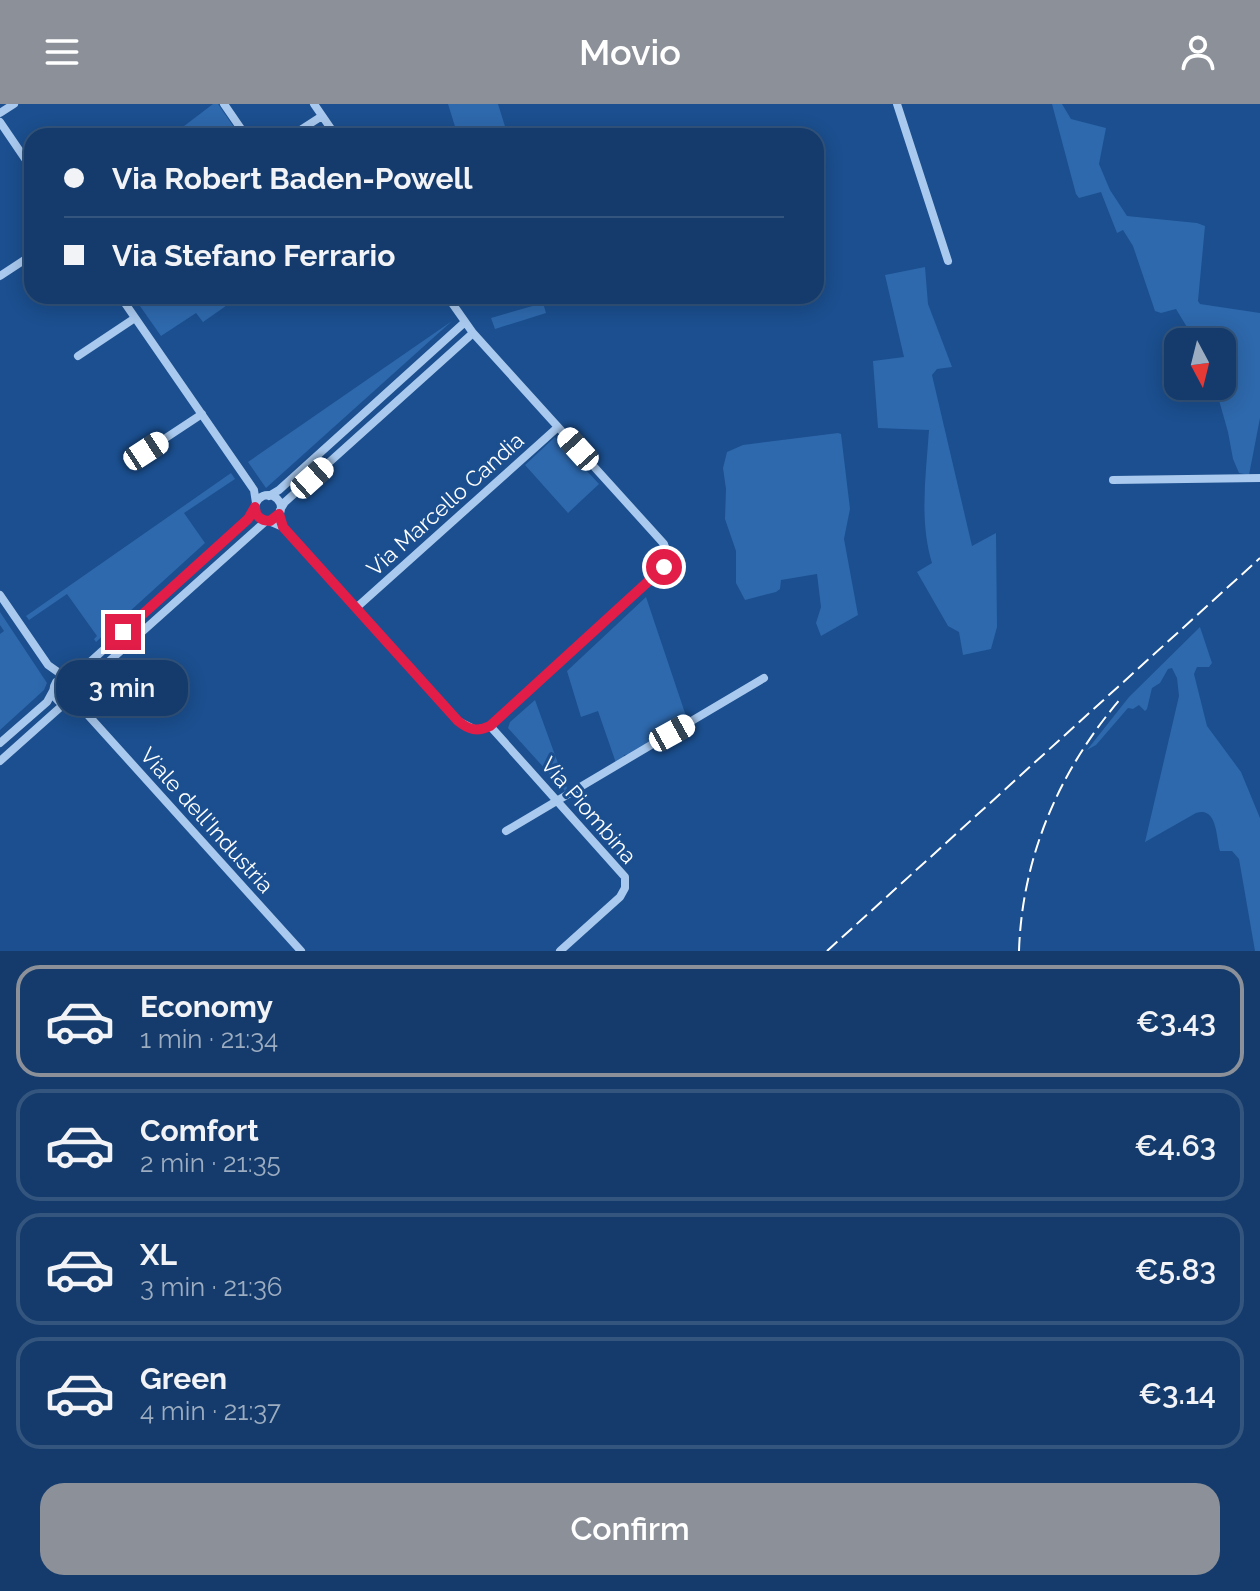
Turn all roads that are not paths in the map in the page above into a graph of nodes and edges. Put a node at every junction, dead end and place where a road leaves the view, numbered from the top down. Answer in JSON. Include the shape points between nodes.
{"nodes":[{"id":1,"x":14,"y":104,"type":"edge"},
{"id":2,"x":224,"y":104,"type":"edge"},
{"id":3,"x":314,"y":104,"type":"edge"},
{"id":4,"x":322,"y":104,"type":"edge"},
{"id":5,"x":897,"y":104,"type":"edge"},
{"id":6,"x":0,"y":113,"type":"edge"},
{"id":7,"x":322,"y":116,"type":"junction"},
{"id":8,"x":0,"y":122,"type":"edge"},
{"id":9,"x":240,"y":128,"type":"edge"},
{"id":10,"x":303,"y":128,"type":"edge"},
{"id":11,"x":330,"y":128,"type":"edge"},
{"id":12,"x":24,"y":157,"type":"edge"},
{"id":13,"x":24,"y":260,"type":"edge"},
{"id":14,"x":948,"y":261,"type":"dead end"},
{"id":15,"x":0,"y":276,"type":"edge"},
{"id":16,"x":125,"y":304,"type":"edge"},
{"id":17,"x":453,"y":304,"type":"edge"},
{"id":18,"x":135,"y":318,"type":"junction"},
{"id":19,"x":465,"y":322,"type":"junction"},
{"id":20,"x":473,"y":333,"type":"junction"},
{"id":21,"x":78,"y":356,"type":"dead end"},
{"id":22,"x":202,"y":414,"type":"junction"},
{"id":23,"x":558,"y":427,"type":"junction"},
{"id":24,"x":146,"y":451,"type":"dead end"},
{"id":25,"x":1260,"y":478,"type":"edge"},
{"id":26,"x":1113,"y":480,"type":"dead end"},
{"id":27,"x":254,"y":490,"type":"junction"},
{"id":28,"x":267,"y":496,"type":"junction"},
{"id":29,"x":255,"y":505,"type":"junction"},
{"id":30,"x":280,"y":512,"type":"junction"},
{"id":31,"x":268,"y":521,"type":"junction"},
{"id":32,"x":283,"y":527,"type":"junction"},
{"id":33,"x":0,"y":595,"type":"edge"},
{"id":34,"x":356,"y":608,"type":"junction"},
{"id":35,"x":48,"y":665,"type":"junction"},
{"id":36,"x":66,"y":677,"type":"junction"},
{"id":37,"x":764,"y":678,"type":"dead end"},
{"id":38,"x":53,"y":688,"type":"junction"},
{"id":39,"x":79,"y":693,"type":"junction"},
{"id":40,"x":66,"y":704,"type":"junction"},
{"id":41,"x":87,"y":714,"type":"junction"},
{"id":42,"x":490,"y":726,"type":"junction"},
{"id":43,"x":0,"y":743,"type":"edge"},
{"id":44,"x":0,"y":761,"type":"edge"},
{"id":45,"x":558,"y":801,"type":"junction"},
{"id":46,"x":506,"y":831,"type":"dead end"},
{"id":47,"x":301,"y":951,"type":"edge"},
{"id":48,"x":560,"y":951,"type":"edge"}],
"edges":[{"from":1,"to":6,"type":"street"},
{"from":2,"to":9,"type":"street"},
{"from":3,"to":7,"type":"street"},
{"from":4,"to":7,"type":"street"},
{"from":5,"to":14,"type":"street"},
{"from":7,"to":10,"type":"street"},
{"from":7,"to":11,"type":"street"},
{"from":8,"to":12,"type":"street"},
{"from":13,"to":15,"type":"street"},
{"from":16,"to":18,"type":"street"},
{"from":17,"to":19,"type":"street"},
{"from":18,"to":21,"type":"street"},
{"from":18,"to":22,"type":"street"},
{"from":19,"to":20,"type":"street"},
{"from":19,"to":28,"type":"street"},
{"from":20,"to":23,"type":"street"},
{"from":20,"to":30,"type":"street"},
{"from":22,"to":24,"type":"street"},
{"from":22,"to":27,"type":"street"},
{"from":23,"to":34,"type":"street","name":"Via Marcello Candia"},
{"from":23,"to":42,"type":"street","via":[[662,542],[667,561]]},
{"from":25,"to":26,"type":"street"},
{"from":27,"to":28,"type":"street"},
{"from":27,"to":29,"type":"street"},
{"from":28,"to":29,"type":"street"},
{"from":28,"to":30,"type":"street","via":[[279,502]]},
{"from":29,"to":31,"type":"street","via":[[259,518]]},
{"from":29,"to":36,"type":"street","via":[[248,519],[79,672]]},
{"from":30,"to":31,"type":"street"},
{"from":30,"to":32,"type":"street"},
{"from":31,"to":32,"type":"street"},
{"from":31,"to":39,"type":"street"},
{"from":32,"to":34,"type":"street"},
{"from":33,"to":35,"type":"street"},
{"from":34,"to":42,"type":"street","via":[[458,721],[476,730]]},
{"from":35,"to":36,"type":"street"},
{"from":35,"to":38,"type":"street"},
{"from":36,"to":38,"type":"street"},
{"from":36,"to":39,"type":"street","via":[[75,680]]},
{"from":37,"to":45,"type":"street"},
{"from":38,"to":40,"type":"street","via":[[55,698]]},
{"from":38,"to":43,"type":"street","via":[[47,702]]},
{"from":39,"to":40,"type":"street"},
{"from":39,"to":41,"type":"street"},
{"from":40,"to":41,"type":"street"},
{"from":40,"to":44,"type":"street"},
{"from":41,"to":47,"type":"street","name":"Viale dell'Industria"},
{"from":42,"to":45,"type":"street","name":"Via Piombina"},
{"from":45,"to":46,"type":"street"},
{"from":45,"to":48,"type":"street","name":"Via Piombina","via":[[626,881],[620,897]]}]}
